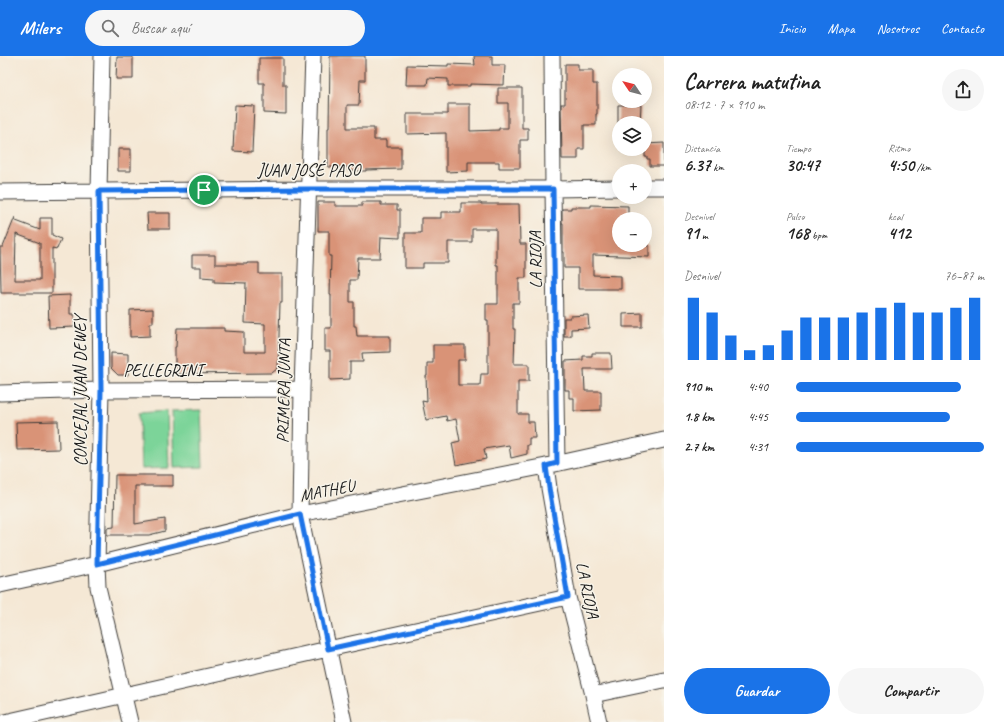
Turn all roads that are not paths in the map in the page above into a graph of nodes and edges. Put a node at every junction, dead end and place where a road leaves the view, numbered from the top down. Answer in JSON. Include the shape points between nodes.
{"nodes":[{"id":1,"x":102,"y":56,"type":"edge"},
{"id":2,"x":313,"y":56,"type":"edge"},
{"id":3,"x":552,"y":56,"type":"edge"},
{"id":4,"x":652,"y":187,"type":"edge"},
{"id":5,"x":664,"y":187,"type":"edge"},
{"id":6,"x":612,"y":188,"type":"edge"},
{"id":7,"x":309,"y":189,"type":"junction"},
{"id":8,"x":553,"y":189,"type":"junction"},
{"id":9,"x":99,"y":191,"type":"junction"},
{"id":10,"x":0,"y":192,"type":"edge"},
{"id":11,"x":302,"y":389,"type":"junction"},
{"id":12,"x":101,"y":390,"type":"junction"},
{"id":13,"x":0,"y":393,"type":"edge"},
{"id":14,"x":664,"y":440,"type":"edge"},
{"id":15,"x":551,"y":464,"type":"junction"},
{"id":16,"x":300,"y":514,"type":"junction"},
{"id":17,"x":97,"y":564,"type":"junction"},
{"id":18,"x":0,"y":585,"type":"edge"},
{"id":19,"x":568,"y":597,"type":"junction"},
{"id":20,"x":328,"y":649,"type":"junction"},
{"id":21,"x":664,"y":680,"type":"edge"},
{"id":22,"x":124,"y":695,"type":"junction"},
{"id":23,"x":593,"y":695,"type":"junction"},
{"id":24,"x":5,"y":722,"type":"edge"},
{"id":25,"x":130,"y":722,"type":"edge"},
{"id":26,"x":344,"y":722,"type":"edge"},
{"id":27,"x":599,"y":722,"type":"edge"}],
"edges":[{"from":1,"to":9,"type":"street","name":"CONCEJAL JUAN DEWEY"},
{"from":2,"to":7,"type":"street","name":"PRIMERA JUNTA"},
{"from":3,"to":8,"type":"street","name":"LA RIOJA"},
{"from":4,"to":5,"type":"street"},
{"from":6,"to":8,"type":"street","name":"JUAN JOSÉ PASO"},
{"from":7,"to":8,"type":"street","name":"JUAN JOSÉ PASO"},
{"from":7,"to":9,"type":"street","name":"JUAN JOSÉ PASO"},
{"from":7,"to":11,"type":"street","name":"PRIMERA JUNTA"},
{"from":8,"to":15,"type":"street","name":"LA RIOJA"},
{"from":9,"to":10,"type":"street","name":"JUAN JOSÉ PASO"},
{"from":9,"to":12,"type":"street","name":"CONCEJAL JUAN DEWEY"},
{"from":11,"to":12,"type":"street","name":"PELLEGRINI"},
{"from":11,"to":16,"type":"street","name":"PRIMERA JUNTA"},
{"from":12,"to":13,"type":"street","name":"PELLEGRINI"},
{"from":12,"to":17,"type":"street","name":"CONCEJAL JUAN DEWEY"},
{"from":14,"to":15,"type":"street","name":"MATHEU"},
{"from":15,"to":16,"type":"street","name":"MATHEU"},
{"from":15,"to":19,"type":"street","name":"LA RIOJA","via":[[549,488]]},
{"from":16,"to":17,"type":"street","name":"MATHEU"},
{"from":16,"to":20,"type":"street","name":"PRIMERA JUNTA"},
{"from":17,"to":18,"type":"street","name":"MATHEU"},
{"from":17,"to":22,"type":"street","name":"CONCEJAL JUAN DEWEY","via":[[98,587]]},
{"from":19,"to":20,"type":"street"},
{"from":19,"to":23,"type":"street","name":"LA RIOJA"},
{"from":20,"to":22,"type":"street"},
{"from":20,"to":26,"type":"street","name":"PRIMERA JUNTA"},
{"from":21,"to":23,"type":"street"},
{"from":22,"to":24,"type":"street"},
{"from":22,"to":25,"type":"street","name":"CONCEJAL JUAN DEWEY"},
{"from":23,"to":27,"type":"street","name":"LA RIOJA"}]}
